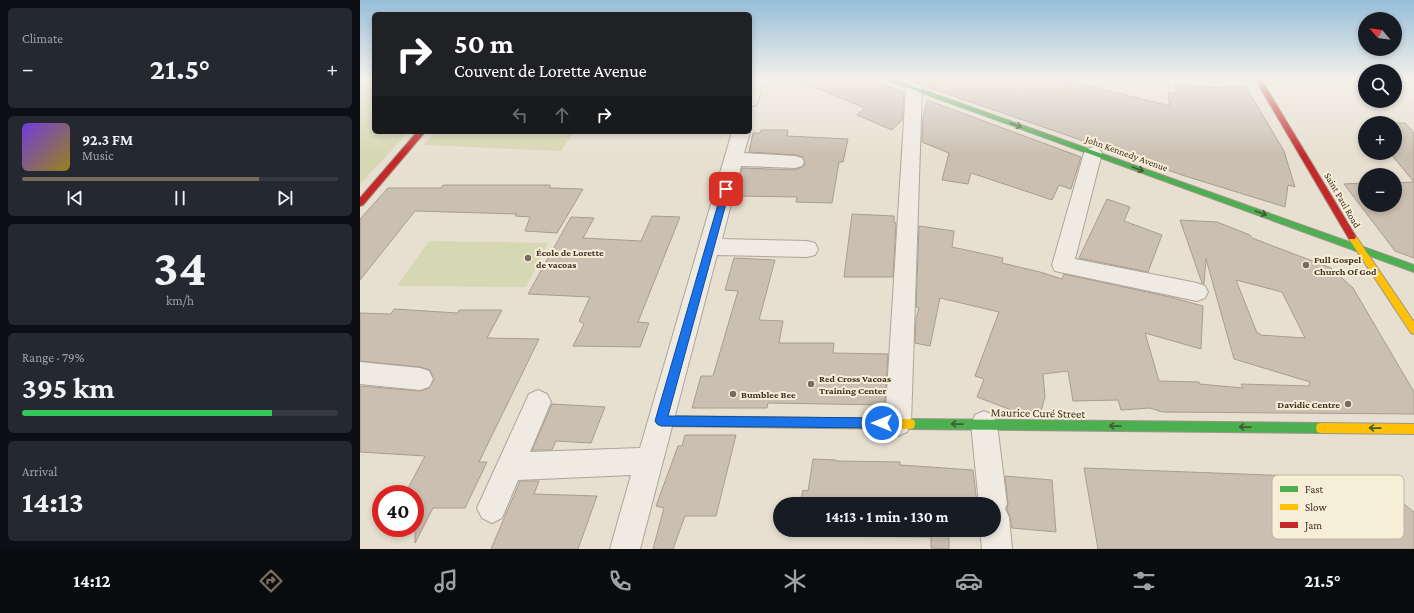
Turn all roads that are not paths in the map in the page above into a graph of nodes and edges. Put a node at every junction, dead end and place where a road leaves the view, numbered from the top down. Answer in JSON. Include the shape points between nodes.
{"nodes":[{"id":1,"x":913,"y":105,"type":"edge"},
{"id":2,"x":960,"y":105,"type":"edge"},
{"id":3,"x":1274,"y":105,"type":"edge"},
{"id":4,"x":419,"y":134,"type":"edge"},
{"id":5,"x":740,"y":134,"type":"edge"},
{"id":6,"x":1093,"y":152,"type":"junction"},
{"id":7,"x":734,"y":159,"type":"junction"},
{"id":8,"x":795,"y":162,"type":"dead end"},
{"id":9,"x":360,"y":203,"type":"edge"},
{"id":10,"x":710,"y":246,"type":"junction"},
{"id":11,"x":807,"y":248,"type":"dead end"},
{"id":12,"x":1359,"y":248,"type":"junction"},
{"id":13,"x":1414,"y":270,"type":"edge"},
{"id":14,"x":1197,"y":292,"type":"dead end"},
{"id":15,"x":1414,"y":330,"type":"edge"},
{"id":16,"x":360,"y":373,"type":"edge"},
{"id":17,"x":420,"y":379,"type":"dead end"},
{"id":18,"x":538,"y":402,"type":"dead end"},
{"id":19,"x":661,"y":421,"type":"junction"},
{"id":20,"x":898,"y":423,"type":"junction"},
{"id":21,"x":984,"y":424,"type":"junction"},
{"id":22,"x":1414,"y":429,"type":"edge"},
{"id":23,"x":650,"y":461,"type":"junction"},
{"id":24,"x":509,"y":467,"type":"junction"},
{"id":25,"x":992,"y":497,"type":"edge"},
{"id":26,"x":492,"y":508,"type":"dead end"},
{"id":27,"x":996,"y":537,"type":"edge"},
{"id":28,"x":625,"y":549,"type":"edge"},
{"id":29,"x":997,"y":549,"type":"edge"}],
"edges":[{"from":1,"to":20,"type":"street"},
{"from":2,"to":6,"type":"street","name":"John Kennedy Avenue","one_way":true},
{"from":3,"to":12,"type":"street","name":"Saint Paul Road"},
{"from":4,"to":9,"type":"street"},
{"from":5,"to":7,"type":"street"},
{"from":6,"to":12,"type":"street","name":"John Kennedy Avenue","one_way":true},
{"from":6,"to":14,"type":"street","via":[[1063,265]]},
{"from":7,"to":8,"type":"street"},
{"from":7,"to":10,"type":"street"},
{"from":10,"to":11,"type":"street"},
{"from":10,"to":19,"type":"street"},
{"from":12,"to":13,"type":"street","name":"John Kennedy Avenue"},
{"from":12,"to":15,"type":"street","name":"Saint Paul Road"},
{"from":16,"to":17,"type":"street"},
{"from":18,"to":24,"type":"street"},
{"from":19,"to":20,"type":"street","name":"Maurice Curé Street"},
{"from":19,"to":23,"type":"street"},
{"from":21,"to":20,"type":"street","name":"Maurice Curé Street","one_way":true},
{"from":22,"to":21,"type":"street","name":"Maurice Curé Street","one_way":true},
{"from":21,"to":25,"type":"street"},
{"from":23,"to":24,"type":"street"},
{"from":23,"to":28,"type":"street"},
{"from":24,"to":26,"type":"street"},
{"from":27,"to":29,"type":"street"}]}
